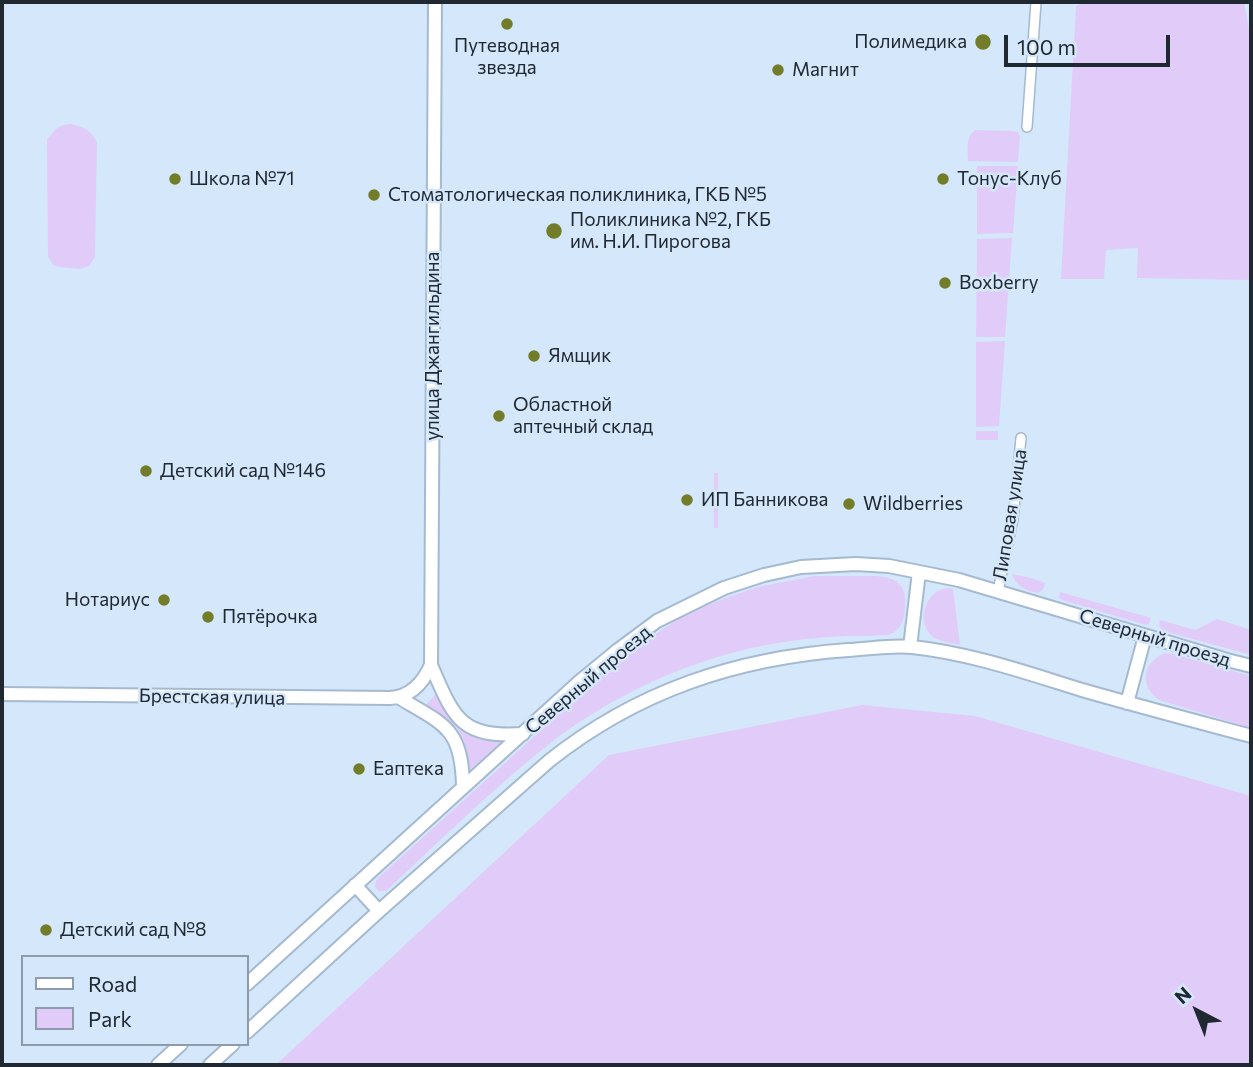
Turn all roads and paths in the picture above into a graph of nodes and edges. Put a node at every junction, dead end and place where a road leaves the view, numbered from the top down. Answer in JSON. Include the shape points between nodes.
{"nodes":[{"id":1,"x":435,"y":2,"type":"edge"},
{"id":2,"x":1036,"y":2,"type":"edge"},
{"id":3,"x":1027,"y":127,"type":"dead end"},
{"id":4,"x":1021,"y":438,"type":"dead end"},
{"id":5,"x":919,"y":572,"type":"junction"},
{"id":6,"x":998,"y":592,"type":"junction"},
{"id":7,"x":1145,"y":636,"type":"junction"},
{"id":8,"x":910,"y":647,"type":"junction"},
{"id":9,"x":431,"y":665,"type":"junction"},
{"id":10,"x":1251,"y":666,"type":"edge"},
{"id":11,"x":2,"y":694,"type":"edge"},
{"id":12,"x":398,"y":697,"type":"junction"},
{"id":13,"x":1127,"y":703,"type":"junction"},
{"id":14,"x":523,"y":734,"type":"junction"},
{"id":15,"x":1251,"y":736,"type":"edge"},
{"id":16,"x":463,"y":788,"type":"junction"},
{"id":17,"x":355,"y":885,"type":"junction"},
{"id":18,"x":379,"y":911,"type":"junction"},
{"id":19,"x":248,"y":983,"type":"edge"},
{"id":20,"x":248,"y":1031,"type":"edge"},
{"id":21,"x":179,"y":1046,"type":"edge"},
{"id":22,"x":231,"y":1046,"type":"edge"},
{"id":23,"x":158,"y":1065,"type":"edge"},
{"id":24,"x":210,"y":1065,"type":"edge"}],
"edges":[{"from":1,"to":9,"type":"main road","name":"улица Джангильдина"},
{"from":2,"to":3,"type":"street"},
{"from":4,"to":6,"type":"street","name":"Липовая улица","via":[[1013,519]]},
{"from":5,"to":6,"type":"main road","name":"Северный проезд"},
{"from":5,"to":8,"type":"main road"},
{"from":5,"to":14,"type":"main road","name":"Северный проезд","via":[[856,564],[801,567],[724,588],[657,621],[579,682]]},
{"from":6,"to":7,"type":"main road","name":"Северный проезд"},
{"from":7,"to":10,"type":"main road","name":"Северный проезд"},
{"from":7,"to":13,"type":"main road"},
{"from":8,"to":13,"type":"main road","name":"Северный проезд","via":[[1000,665]]},
{"from":8,"to":18,"type":"main road","name":"Северный проезд","via":[[817,652],[764,661],[718,672],[638,703],[576,739]]},
{"from":9,"to":12,"type":"main road","name":"Брестская улица","via":[[418,686]]},
{"from":9,"to":14,"type":"main road","via":[[458,719],[483,732]]},
{"from":11,"to":12,"type":"main road","name":"Брестская улица"},
{"from":12,"to":16,"type":"main road","via":[[452,733],[463,768]]},
{"from":13,"to":15,"type":"main road","name":"Северный проезд"},
{"from":14,"to":16,"type":"main road","name":"Северный проезд"},
{"from":16,"to":17,"type":"main road","name":"Северный проезд"},
{"from":17,"to":18,"type":"main road"},
{"from":17,"to":19,"type":"main road","name":"Северный проезд"},
{"from":18,"to":20,"type":"main road","name":"Северный проезд"},
{"from":21,"to":23,"type":"main road"},
{"from":22,"to":24,"type":"main road"}]}
